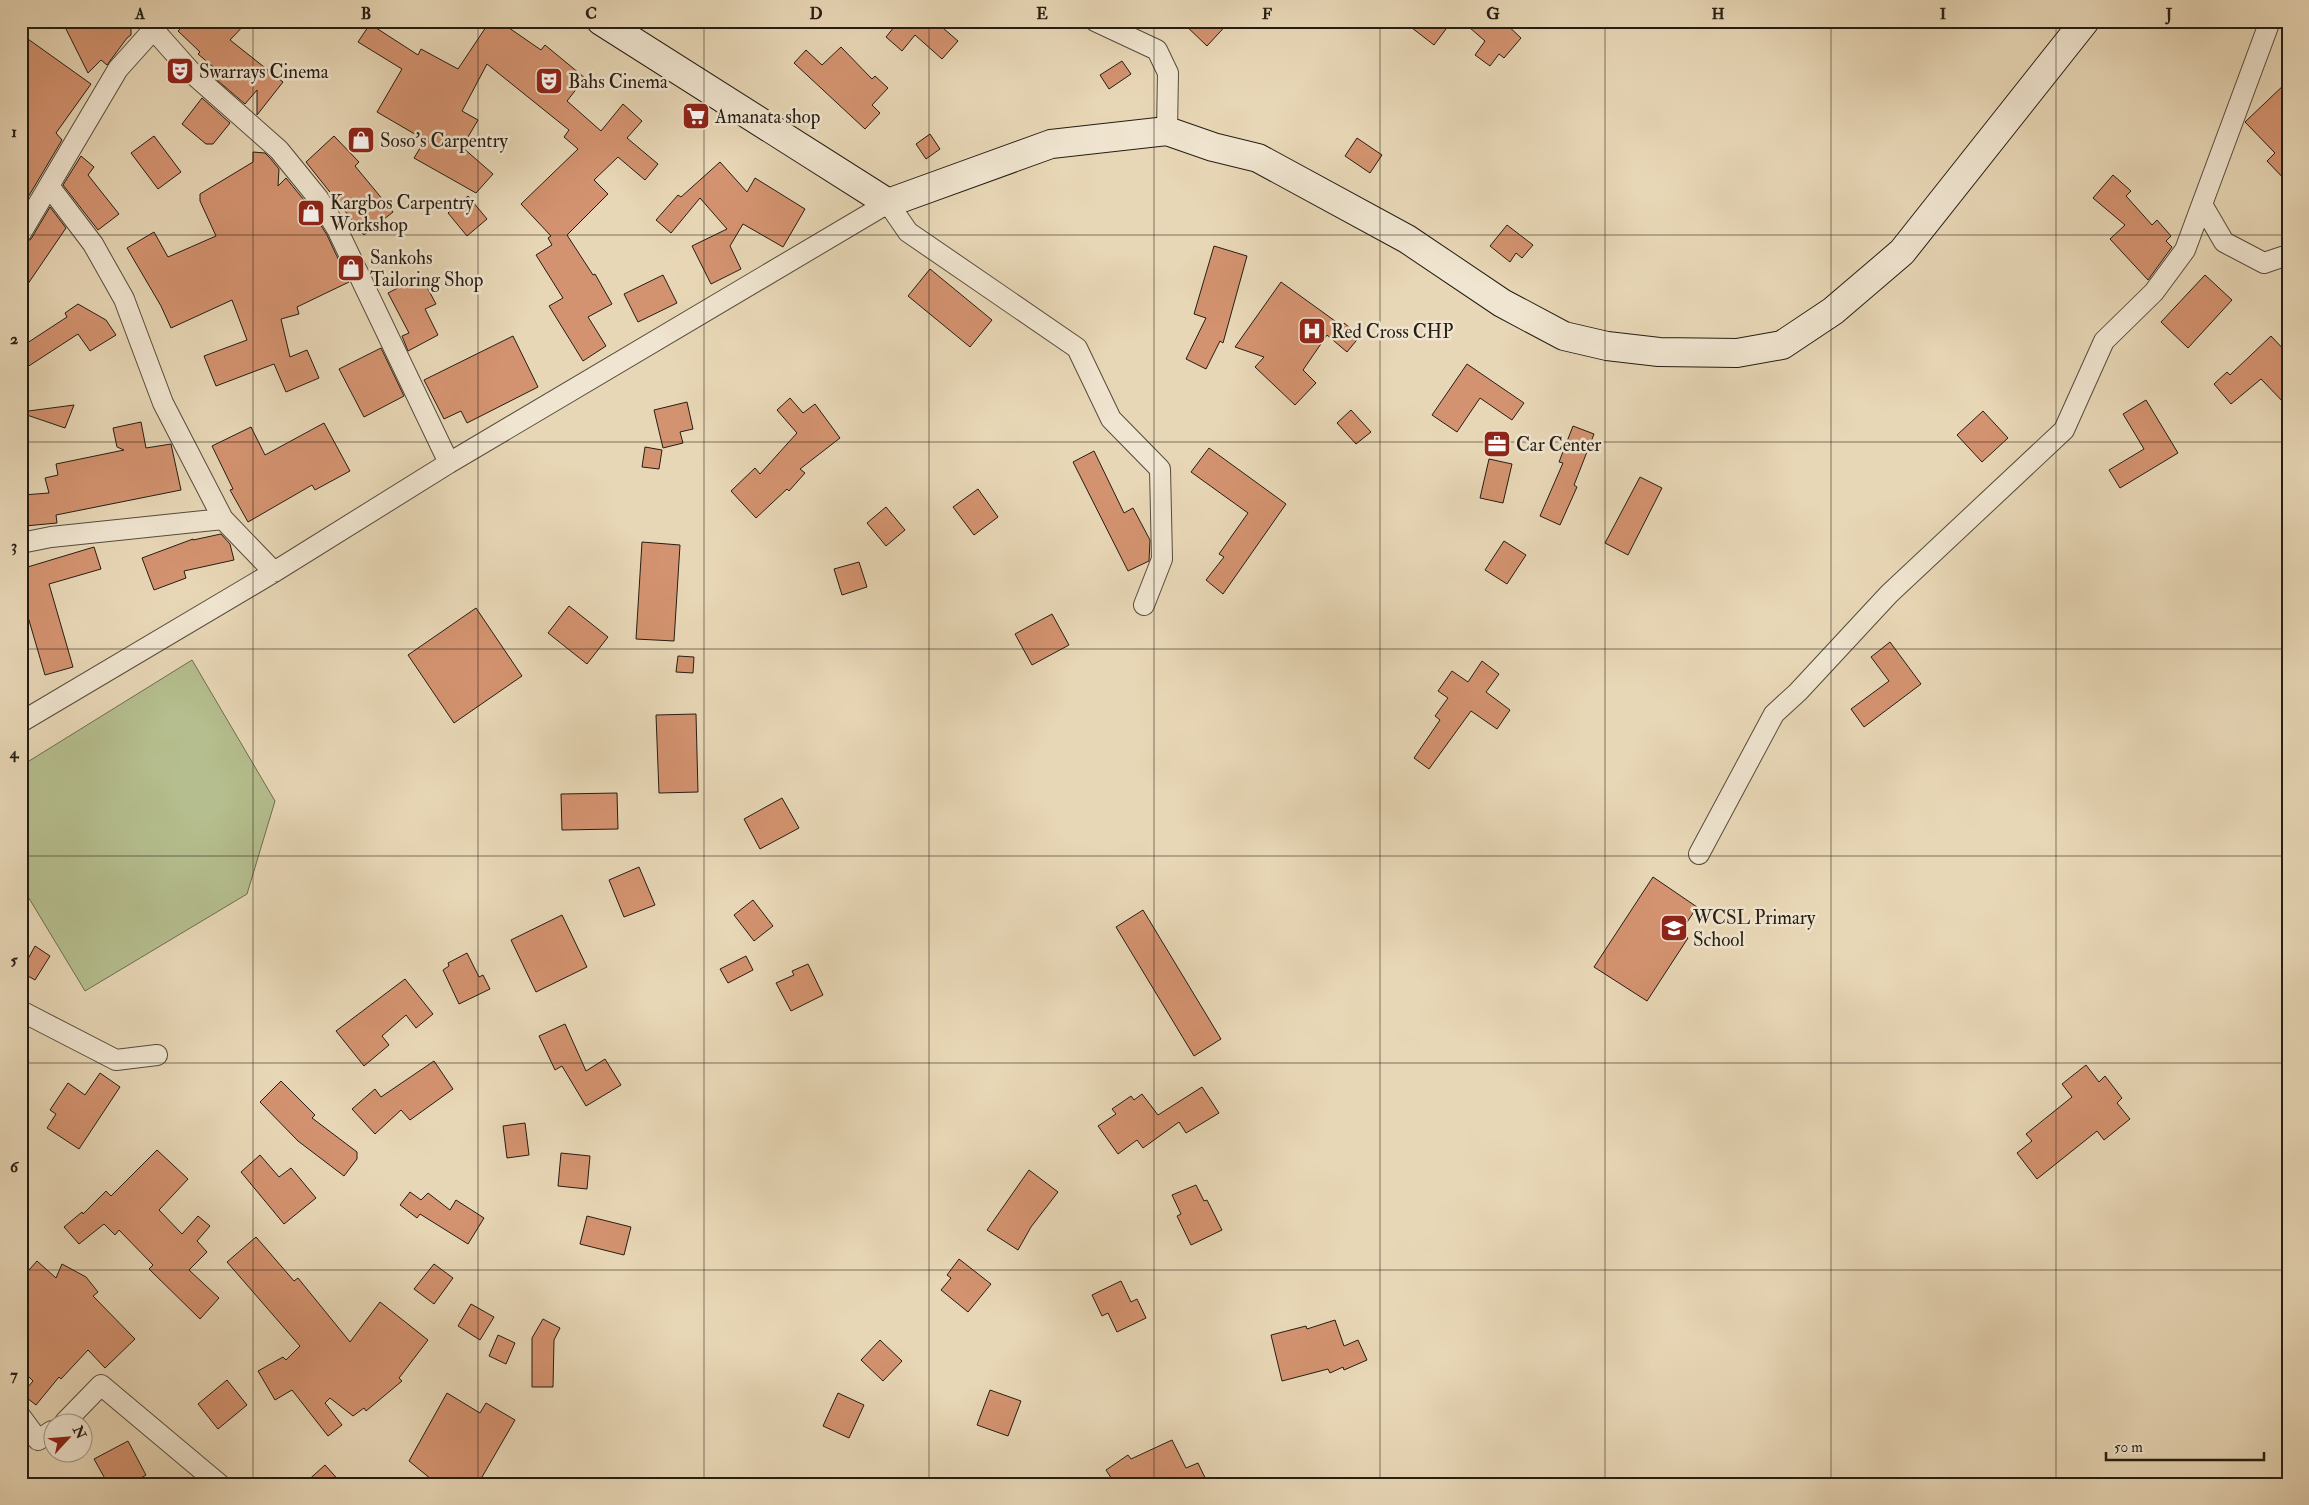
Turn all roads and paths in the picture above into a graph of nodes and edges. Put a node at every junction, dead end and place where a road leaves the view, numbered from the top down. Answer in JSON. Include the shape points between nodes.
{"nodes":[{"id":1,"x":601,"y":21,"type":"edge"},
{"id":2,"x":1095,"y":21,"type":"edge"},
{"id":3,"x":2085,"y":21,"type":"edge"},
{"id":4,"x":2270,"y":21,"type":"edge"},
{"id":5,"x":157,"y":25,"type":"edge"},
{"id":6,"x":1167,"y":131,"type":"junction"},
{"id":7,"x":49,"y":186,"type":"junction"},
{"id":8,"x":888,"y":202,"type":"junction"},
{"id":9,"x":2203,"y":206,"type":"junction"},
{"id":10,"x":21,"y":233,"type":"edge"},
{"id":11,"x":2288,"y":255,"type":"edge"},
{"id":12,"x":449,"y":463,"type":"junction"},
{"id":13,"x":223,"y":519,"type":"junction"},
{"id":14,"x":21,"y":544,"type":"edge"},
{"id":15,"x":274,"y":572,"type":"junction"},
{"id":16,"x":1144,"y":606,"type":"dead end"},
{"id":17,"x":21,"y":722,"type":"edge"},
{"id":18,"x":1699,"y":854,"type":"dead end"},
{"id":19,"x":21,"y":1011,"type":"edge"},
{"id":20,"x":158,"y":1054,"type":"dead end"},
{"id":21,"x":75,"y":1412,"type":"edge"},
{"id":22,"x":21,"y":1417,"type":"edge"},
{"id":23,"x":42,"y":1437,"type":"edge"},
{"id":24,"x":219,"y":1484,"type":"edge"}],
"edges":[{"from":1,"to":8,"type":"main road"},
{"from":2,"to":6,"type":"street","via":[[1157,50],[1168,73]]},
{"from":3,"to":6,"type":"main road","via":[[1902,252],[1833,311],[1782,346],[1737,354],[1659,352],[1607,346],[1564,336],[1502,304],[1407,239],[1258,158]]},
{"from":4,"to":9,"type":"street"},
{"from":5,"to":7,"type":"street","via":[[118,69]]},
{"from":5,"to":12,"type":"street","via":[[193,74],[279,150],[318,198],[337,229]]},
{"from":6,"to":8,"type":"main road","via":[[1051,144]]},
{"from":7,"to":10,"type":"street"},
{"from":7,"to":13,"type":"street","via":[[93,244],[124,299],[163,403]]},
{"from":8,"to":12,"type":"street"},
{"from":8,"to":16,"type":"street","via":[[908,232],[1077,348],[1111,419],[1160,469],[1162,559]]},
{"from":9,"to":11,"type":"street","via":[[2224,242],[2264,263]]},
{"from":9,"to":18,"type":"street","via":[[2185,250],[2154,292],[2104,341],[2064,430],[1889,594],[1774,714]]},
{"from":12,"to":15,"type":"street"},
{"from":13,"to":14,"type":"street","via":[[51,537]]},
{"from":13,"to":15,"type":"street"},
{"from":15,"to":17,"type":"street"},
{"from":19,"to":20,"type":"street","via":[[116,1060]]},
{"from":21,"to":24,"type":"street","via":[[101,1385]]},
{"from":22,"to":23,"type":"street","via":[[38,1440]]}]}
